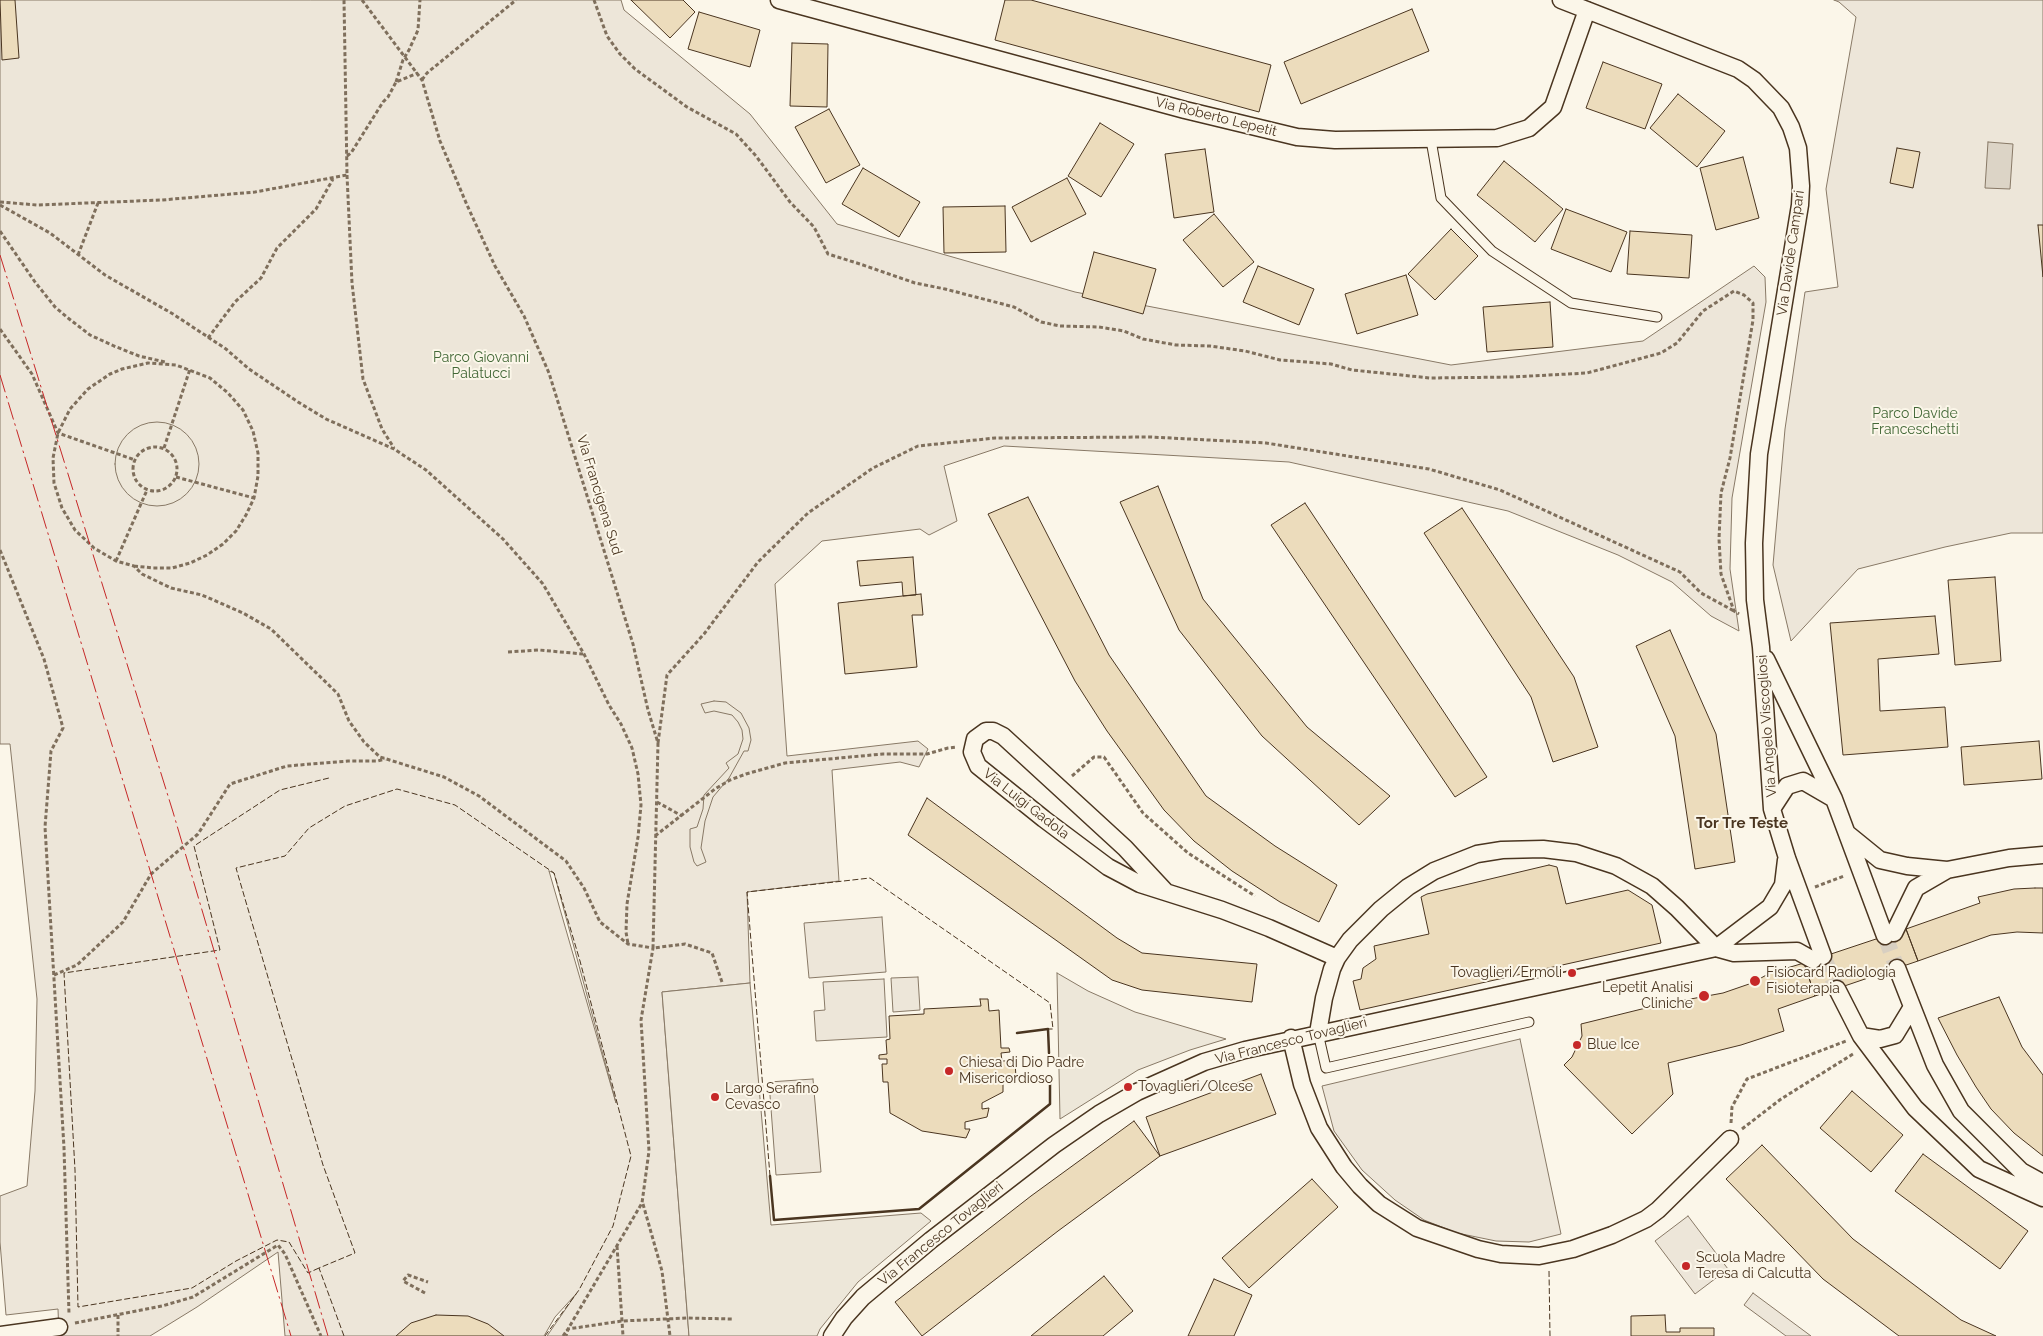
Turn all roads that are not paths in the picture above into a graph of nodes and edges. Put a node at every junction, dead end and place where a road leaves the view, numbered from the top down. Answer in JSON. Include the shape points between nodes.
{"nodes":[{"id":1,"x":779,"y":0,"type":"edge"},
{"id":2,"x":1561,"y":0,"type":"edge"},
{"id":3,"x":1587,"y":10,"type":"junction"},
{"id":4,"x":1431,"y":140,"type":"junction"},
{"id":5,"x":1657,"y":316,"type":"dead end"},
{"id":6,"x":1761,"y":647,"type":"junction"},
{"id":7,"x":1834,"y":799,"type":"junction"},
{"id":8,"x":1772,"y":809,"type":"junction"},
{"id":9,"x":1845,"y":831,"type":"junction"},
{"id":10,"x":2043,"y":855,"type":"edge"},
{"id":11,"x":1787,"y":858,"type":"junction"},
{"id":12,"x":1947,"y":870,"type":"junction"},
{"id":13,"x":1165,"y":891,"type":"junction"},
{"id":14,"x":1716,"y":948,"type":"junction"},
{"id":15,"x":1337,"y":958,"type":"junction"},
{"id":16,"x":1897,"y":968,"type":"tunnel mouth"},
{"id":17,"x":1837,"y":989,"type":"tunnel mouth"},
{"id":18,"x":1912,"y":1007,"type":"junction"},
{"id":19,"x":1529,"y":1022,"type":"dead end"},
{"id":20,"x":1318,"y":1033,"type":"junction"},
{"id":21,"x":1292,"y":1038,"type":"junction"},
{"id":22,"x":1864,"y":1040,"type":"junction"},
{"id":23,"x":1730,"y":1139,"type":"road end"},
{"id":24,"x":2043,"y":1183,"type":"edge"},
{"id":25,"x":2043,"y":1198,"type":"edge"},
{"id":26,"x":64,"y":1326,"type":"road end"},
{"id":27,"x":0,"y":1335,"type":"edge"},
{"id":28,"x":832,"y":1336,"type":"edge"}],
"edges":[{"from":1,"to":4,"type":"street","name":"Via Roberto Lepetit","via":[[1185,110],[1297,137]]},
{"from":2,"to":3,"type":"street","name":"Via Davide Campari"},
{"from":3,"to":4,"type":"street","name":"Via Roberto Lepetit","via":[[1553,107],[1529,128],[1497,138]]},
{"from":3,"to":6,"type":"street","name":"Via Davide Campari","via":[[1738,69],[1754,80],[1781,108],[1792,126],[1798,148],[1800,206],[1759,454],[1754,543],[1755,600]]},
{"from":4,"to":5,"type":"lane","via":[[1441,198],[1492,251],[1571,303]]},
{"from":6,"to":7,"type":"street","name":"Via Angelo Viscogliosi"},
{"from":6,"to":8,"type":"street","name":"Via Angelo Viscogliosi"},
{"from":7,"to":8,"type":"street","via":[[1803,781],[1787,786]]},
{"from":7,"to":9,"type":"street","name":"Via Angelo Viscogliosi"},
{"from":8,"to":11,"type":"street","name":"Via Angelo Viscogliosi"},
{"from":9,"to":12,"type":"street","via":[[1880,860]]},
{"from":9,"to":12,"type":"street","name":"Via Angelo Viscogliosi","via":[[1890,934],[1916,888]]},
{"from":10,"to":12,"type":"street"},
{"from":11,"to":14,"type":"street","via":[[1783,885],[1770,907]]},
{"from":11,"to":14,"type":"street","name":"Via Angelo Viscogliosi","via":[[1818,958],[1797,951],[1734,952]]},
{"from":13,"to":13,"type":"street","name":"Via Luigi Gadola","via":[[1124,848],[1003,736],[993,731],[979,735],[972,746],[978,766],[1108,867],[1140,884]]},
{"from":13,"to":15,"type":"street","name":"Via Luigi Gadola","via":[[1269,928]]},
{"from":14,"to":15,"type":"street","via":[[1670,901],[1627,871],[1576,853],[1528,848],[1477,854],[1424,877],[1381,908]]},
{"from":14,"to":20,"type":"street","name":"Via Francesco Tovaglieri"},
{"from":15,"to":20,"type":"street","via":[[1324,998]]},
{"from":16,"to":18,"type":"street"},
{"from":17,"to":22,"type":"street"},
{"from":18,"to":22,"type":"street","via":[[1895,1035]]},
{"from":18,"to":24,"type":"street","via":[[1935,1064],[1961,1111],[2021,1171]]},
{"from":19,"to":20,"type":"lane","via":[[1326,1068]]},
{"from":20,"to":21,"type":"street","name":"Via Francesco Tovaglieri"},
{"from":21,"to":23,"type":"street","via":[[1302,1084],[1319,1128],[1360,1186],[1379,1204],[1417,1228],[1478,1249],[1539,1256],[1573,1249],[1612,1235],[1658,1210]]},
{"from":21,"to":28,"type":"street","name":"Via Francesco Tovaglieri","via":[[1204,1062],[1136,1092],[1099,1114],[1026,1166],[875,1286]]},
{"from":22,"to":25,"type":"street","via":[[1915,1108],[1980,1168]]},
{"from":26,"to":27,"type":"street"}]}
